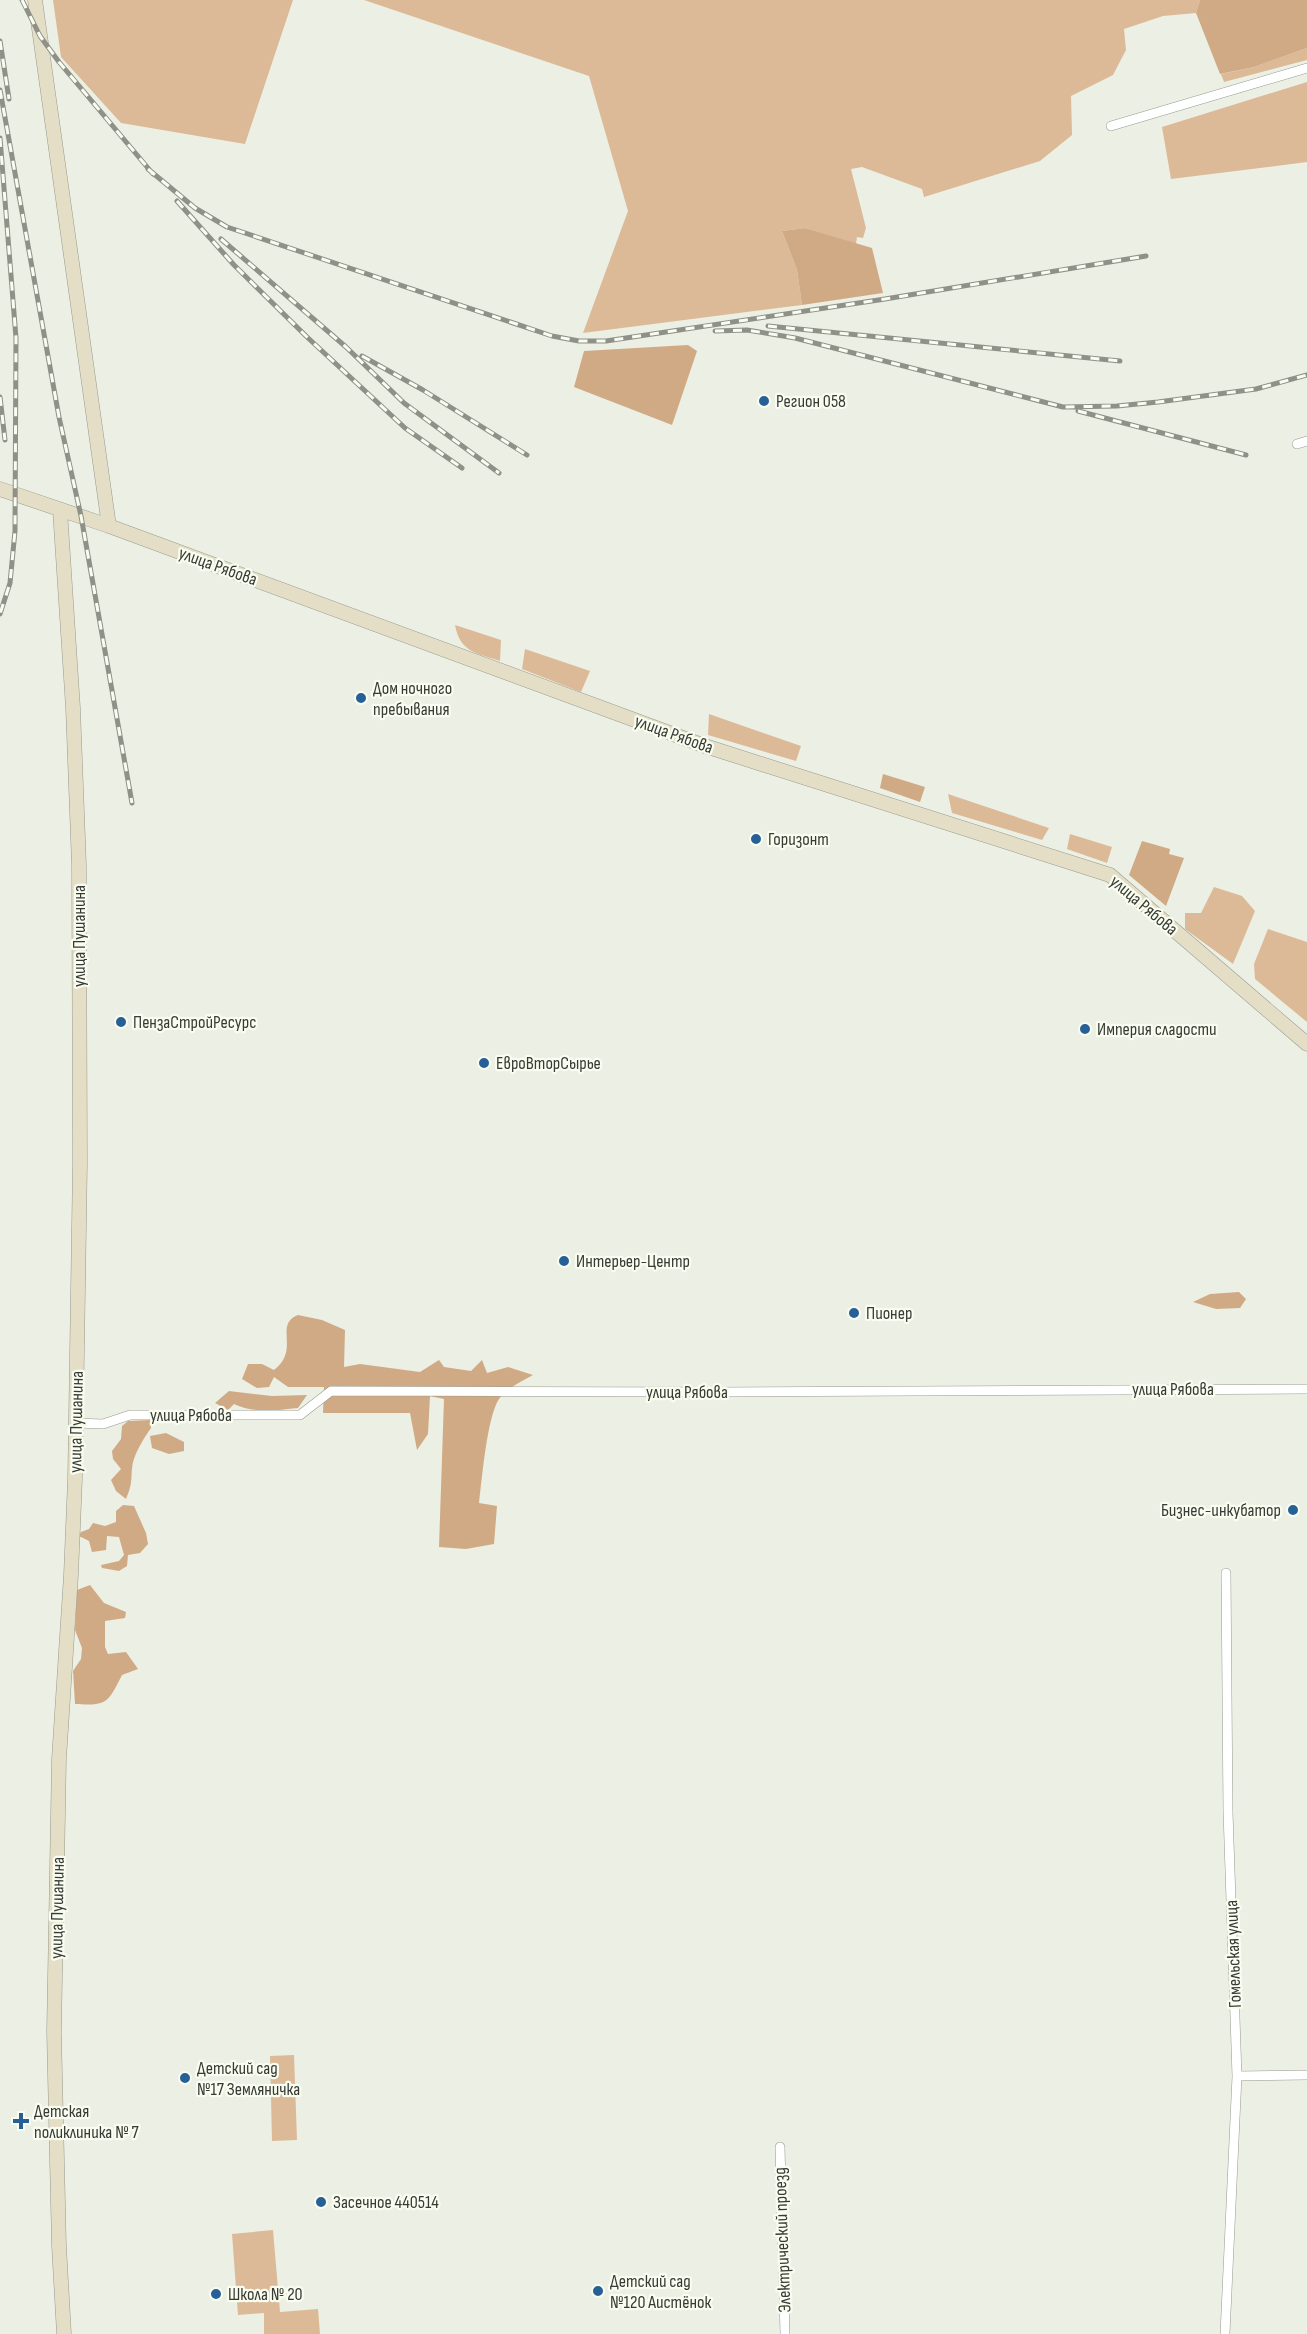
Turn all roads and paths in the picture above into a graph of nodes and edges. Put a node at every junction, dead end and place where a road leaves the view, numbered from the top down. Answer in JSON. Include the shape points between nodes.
{"nodes":[{"id":1,"x":35,"y":0,"type":"edge"},
{"id":2,"x":1307,"y":68,"type":"edge"},
{"id":3,"x":1112,"y":126,"type":"dead end"},
{"id":4,"x":1307,"y":441,"type":"edge"},
{"id":5,"x":1297,"y":444,"type":"dead end"},
{"id":6,"x":0,"y":489,"type":"edge"},
{"id":7,"x":60,"y":510,"type":"junction"},
{"id":8,"x":109,"y":526,"type":"junction"},
{"id":9,"x":1307,"y":1044,"type":"edge"},
{"id":10,"x":1307,"y":1389,"type":"edge"},
{"id":11,"x":76,"y":1423,"type":"junction"},
{"id":12,"x":1226,"y":1573,"type":"dead end"},
{"id":13,"x":1307,"y":2075,"type":"edge"},
{"id":14,"x":1237,"y":2076,"type":"junction"},
{"id":15,"x":780,"y":2147,"type":"dead end"},
{"id":16,"x":64,"y":2334,"type":"edge"},
{"id":17,"x":785,"y":2334,"type":"edge"},
{"id":18,"x":1226,"y":2334,"type":"edge"}],
"edges":[{"from":1,"to":8,"type":"street"},
{"from":2,"to":3,"type":"street"},
{"from":4,"to":5,"type":"street"},
{"from":6,"to":7,"type":"street","name":"улица Рябова"},
{"from":7,"to":8,"type":"street","name":"улица Рябова"},
{"from":7,"to":11,"type":"street","name":"улица Пушанина","via":[[79,865]]},
{"from":8,"to":9,"type":"street","name":"улица Рябова","via":[[705,746],[1110,875]]},
{"from":10,"to":11,"type":"street","name":"улица Рябова","via":[[331,1391],[300,1415],[130,1415],[103,1424]]},
{"from":11,"to":16,"type":"street","name":"улица Пушанина","via":[[59,1759],[54,2032],[58,2246]]},
{"from":12,"to":14,"type":"street","name":"Гомельская улица","via":[[1228,1812]]},
{"from":13,"to":14,"type":"street"},
{"from":14,"to":18,"type":"street","name":"Гомельская улица"},
{"from":15,"to":17,"type":"street","name":"Электрический проезд"}]}
